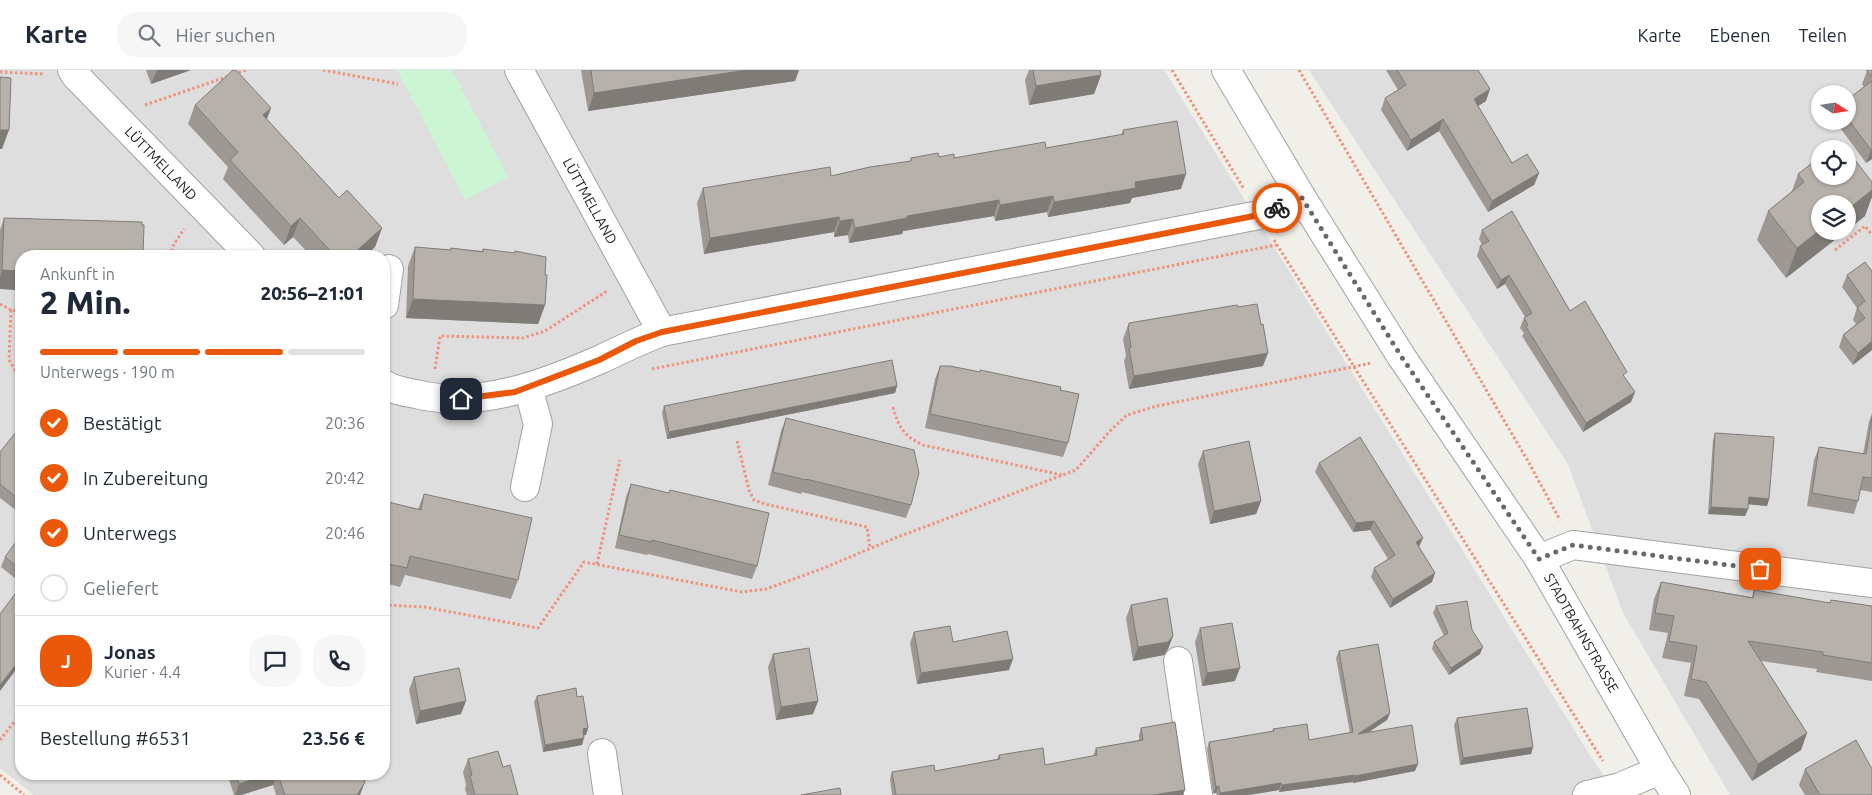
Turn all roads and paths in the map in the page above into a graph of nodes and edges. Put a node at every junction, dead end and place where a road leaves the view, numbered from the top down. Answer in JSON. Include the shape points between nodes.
{"nodes":[{"id":1,"x":246,"y":70,"type":"edge"},
{"id":2,"x":323,"y":70,"type":"edge"},
{"id":3,"x":519,"y":70,"type":"edge"},
{"id":4,"x":1172,"y":70,"type":"edge"},
{"id":5,"x":1226,"y":70,"type":"edge"},
{"id":6,"x":1299,"y":70,"type":"edge"},
{"id":7,"x":0,"y":72,"type":"edge"},
{"id":8,"x":74,"y":73,"type":"edge"},
{"id":9,"x":398,"y":84,"type":"dead end"},
{"id":10,"x":115,"y":116,"type":"junction"},
{"id":11,"x":1302,"y":198,"type":"junction"},
{"id":12,"x":1259,"y":215,"type":"junction"},
{"id":13,"x":1872,"y":235,"type":"edge"},
{"id":14,"x":1276,"y":244,"type":"junction"},
{"id":15,"x":245,"y":250,"type":"edge"},
{"id":16,"x":1835,"y":250,"type":"dead end"},
{"id":17,"x":631,"y":277,"type":"junction"},
{"id":18,"x":0,"y":304,"type":"edge"},
{"id":19,"x":11,"y":310,"type":"junction"},
{"id":20,"x":15,"y":310,"type":"edge"},
{"id":21,"x":662,"y":332,"type":"junction"},
{"id":22,"x":1401,"y":356,"type":"junction"},
{"id":23,"x":1355,"y":367,"type":"junction"},
{"id":24,"x":15,"y":370,"type":"edge"},
{"id":25,"x":648,"y":370,"type":"dead end"},
{"id":26,"x":390,"y":387,"type":"edge"},
{"id":27,"x":528,"y":387,"type":"junction"},
{"id":28,"x":431,"y":397,"type":"junction"},
{"id":29,"x":893,"y":407,"type":"dead end"},
{"id":30,"x":737,"y":441,"type":"dead end"},
{"id":31,"x":620,"y":460,"type":"dead end"},
{"id":32,"x":1063,"y":475,"type":"junction"},
{"id":33,"x":525,"y":487,"type":"dead end"},
{"id":34,"x":1573,"y":545,"type":"junction"},
{"id":35,"x":870,"y":548,"type":"junction"},
{"id":36,"x":1539,"y":559,"type":"junction"},
{"id":37,"x":597,"y":565,"type":"junction"},
{"id":38,"x":1872,"y":583,"type":"edge"},
{"id":39,"x":390,"y":605,"type":"edge"},
{"id":40,"x":1178,"y":660,"type":"dead end"},
{"id":41,"x":15,"y":721,"type":"edge"},
{"id":42,"x":0,"y":740,"type":"edge"},
{"id":43,"x":602,"y":753,"type":"dead end"},
{"id":44,"x":1660,"y":770,"type":"junction"},
{"id":45,"x":0,"y":776,"type":"edge"},
{"id":46,"x":1620,"y":787,"type":"junction"},
{"id":47,"x":24,"y":795,"type":"edge"},
{"id":48,"x":608,"y":795,"type":"edge"},
{"id":49,"x":1198,"y":795,"type":"edge"},
{"id":50,"x":1587,"y":795,"type":"edge"},
{"id":51,"x":1676,"y":795,"type":"edge"}],
"edges":[{"from":1,"to":10,"type":"path"},
{"from":2,"to":9,"type":"path"},
{"from":3,"to":17,"type":"street","name":"LÜTTMELLAND"},
{"from":4,"to":12,"type":"path"},
{"from":5,"to":11,"type":"street","name":"STADTBAHNSTRASSE"},
{"from":6,"to":34,"type":"path","via":[[1529,463]]},
{"from":7,"to":8,"type":"path"},
{"from":8,"to":10,"type":"street","name":"LÜTTMELLAND"},
{"from":10,"to":15,"type":"street","name":"LÜTTMELLAND"},
{"from":11,"to":12,"type":"street"},
{"from":11,"to":22,"type":"street","name":"STADTBAHNSTRASSE"},
{"from":12,"to":14,"type":"path"},
{"from":12,"to":21,"type":"street"},
{"from":13,"to":16,"type":"path","via":[[1865,226]]},
{"from":14,"to":23,"type":"path"},
{"from":14,"to":25,"type":"path"},
{"from":17,"to":21,"type":"street","name":"LÜTTMELLAND"},
{"from":17,"to":28,"type":"path","via":[[545,331],[523,338],[440,336]]},
{"from":18,"to":19,"type":"path"},
{"from":19,"to":20,"type":"path"},
{"from":19,"to":24,"type":"path","via":[[9,360]]},
{"from":21,"to":27,"type":"street"},
{"from":22,"to":23,"type":"path"},
{"from":22,"to":36,"type":"street","name":"STADTBAHNSTRASSE"},
{"from":23,"to":32,"type":"path","via":[[1157,406],[1127,415],[1076,470]]},
{"from":23,"to":46,"type":"path"},
{"from":26,"to":28,"type":"street"},
{"from":27,"to":28,"type":"street","via":[[515,392],[461,399]]},
{"from":27,"to":33,"type":"street","via":[[538,424]]},
{"from":29,"to":32,"type":"path","via":[[904,434],[923,445]]},
{"from":30,"to":35,"type":"path","via":[[754,500],[867,527]]},
{"from":31,"to":37,"type":"path"},
{"from":32,"to":35,"type":"path"},
{"from":34,"to":36,"type":"street"},
{"from":34,"to":38,"type":"street"},
{"from":35,"to":37,"type":"path","via":[[766,589],[742,592]]},
{"from":36,"to":44,"type":"street","name":"STADTBAHNSTRASSE"},
{"from":37,"to":39,"type":"path","via":[[584,562],[538,628],[424,607]]},
{"from":40,"to":49,"type":"street"},
{"from":41,"to":42,"type":"path"},
{"from":43,"to":48,"type":"street"},
{"from":44,"to":46,"type":"street"},
{"from":44,"to":51,"type":"street","name":"STADTBAHNSTRASSE"},
{"from":45,"to":47,"type":"path"},
{"from":46,"to":50,"type":"street"}]}
